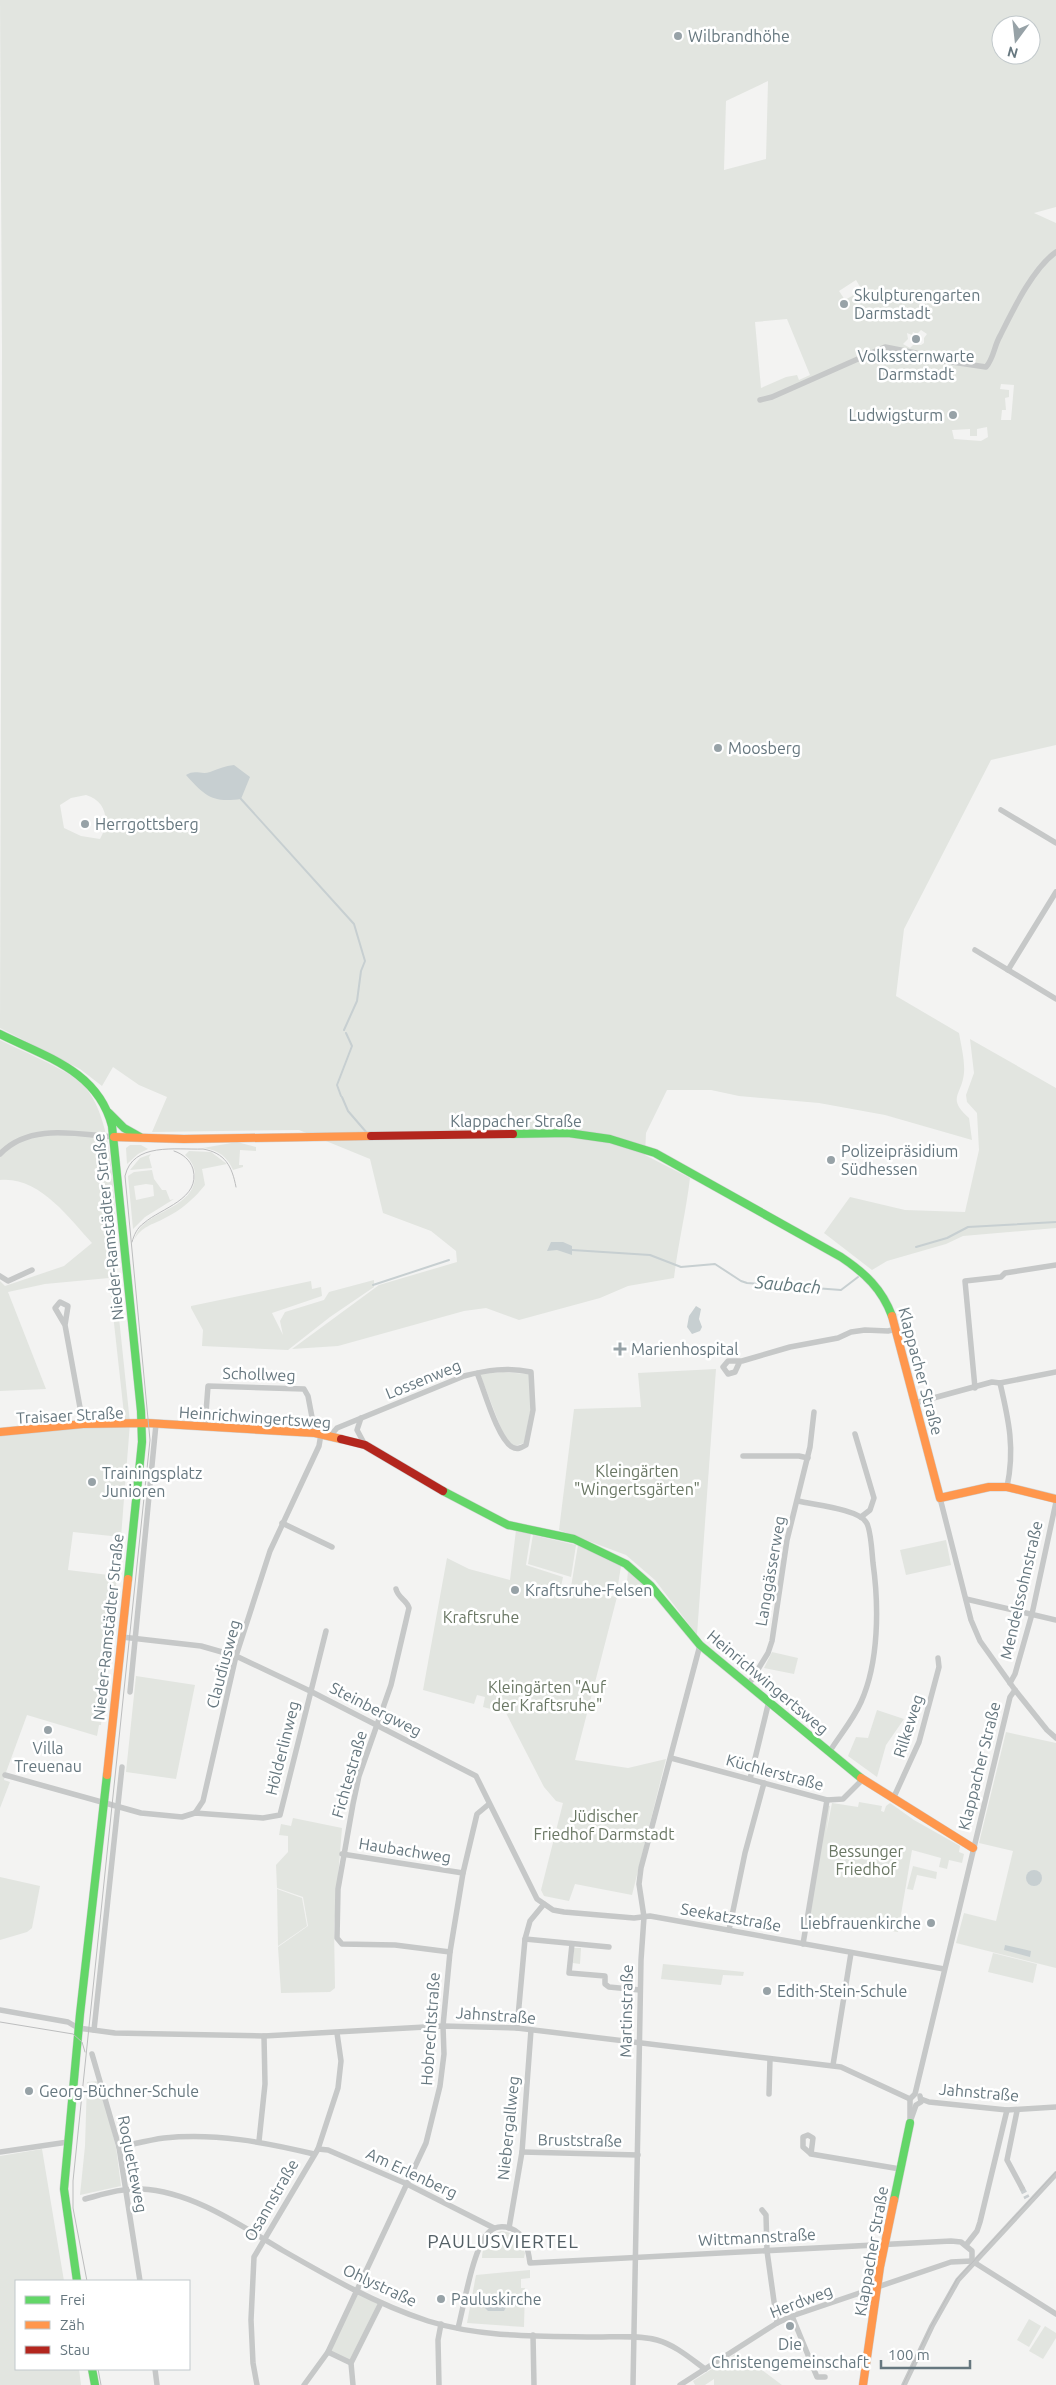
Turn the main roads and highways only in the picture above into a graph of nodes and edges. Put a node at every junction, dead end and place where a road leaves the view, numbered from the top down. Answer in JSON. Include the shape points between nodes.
{"nodes":[{"id":1,"x":0,"y":1034,"type":"edge"},
{"id":2,"x":109,"y":1113,"type":"junction"},
{"id":3,"x":114,"y":1137,"type":"junction"},
{"id":4,"x":144,"y":1139,"type":"junction"},
{"id":5,"x":142,"y":1425,"type":"junction"},
{"id":6,"x":0,"y":1432,"type":"edge"},
{"id":7,"x":1056,"y":1501,"type":"edge"},
{"id":8,"x":973,"y":1848,"type":"road end"},
{"id":9,"x":910,"y":2123,"type":"road end"},
{"id":10,"x":77,"y":2280,"type":"edge"},
{"id":11,"x":92,"y":2370,"type":"edge"},
{"id":12,"x":95,"y":2385,"type":"edge"},
{"id":13,"x":863,"y":2385,"type":"edge"}],
"edges":[{"from":1,"to":2,"type":"main road","name":"Nieder-Ramstädter Straße","via":[[84,1078],[98,1092]]},
{"from":2,"to":3,"type":"main road","name":"Nieder-Ramstädter Straße"},
{"from":2,"to":4,"type":"main road","via":[[131,1133]]},
{"from":3,"to":4,"type":"main road","name":"Klappacher Straße"},
{"from":3,"to":5,"type":"main road","name":"Nieder-Ramstädter Straße"},
{"from":4,"to":7,"type":"main road","name":"Klappacher Straße","via":[[568,1133],[610,1139],[652,1152],[841,1257],[882,1292],[896,1329],[940,1498],[988,1486],[1007,1487]]},
{"from":5,"to":6,"type":"main road","name":"Traisaer Straße","via":[[83,1424]]},
{"from":5,"to":8,"type":"main road","name":"Heinrichwingertsweg","via":[[331,1435],[365,1445],[508,1525],[574,1539],[626,1564],[651,1586],[700,1645],[863,1779]]},
{"from":5,"to":10,"type":"main road","name":"Nieder-Ramstädter Straße","via":[[68,2142],[65,2205]]},
{"from":9,"to":13,"type":"main road","name":"Klappacher Straße","via":[[884,2244]]},
{"from":11,"to":12,"type":"main road"}]}
